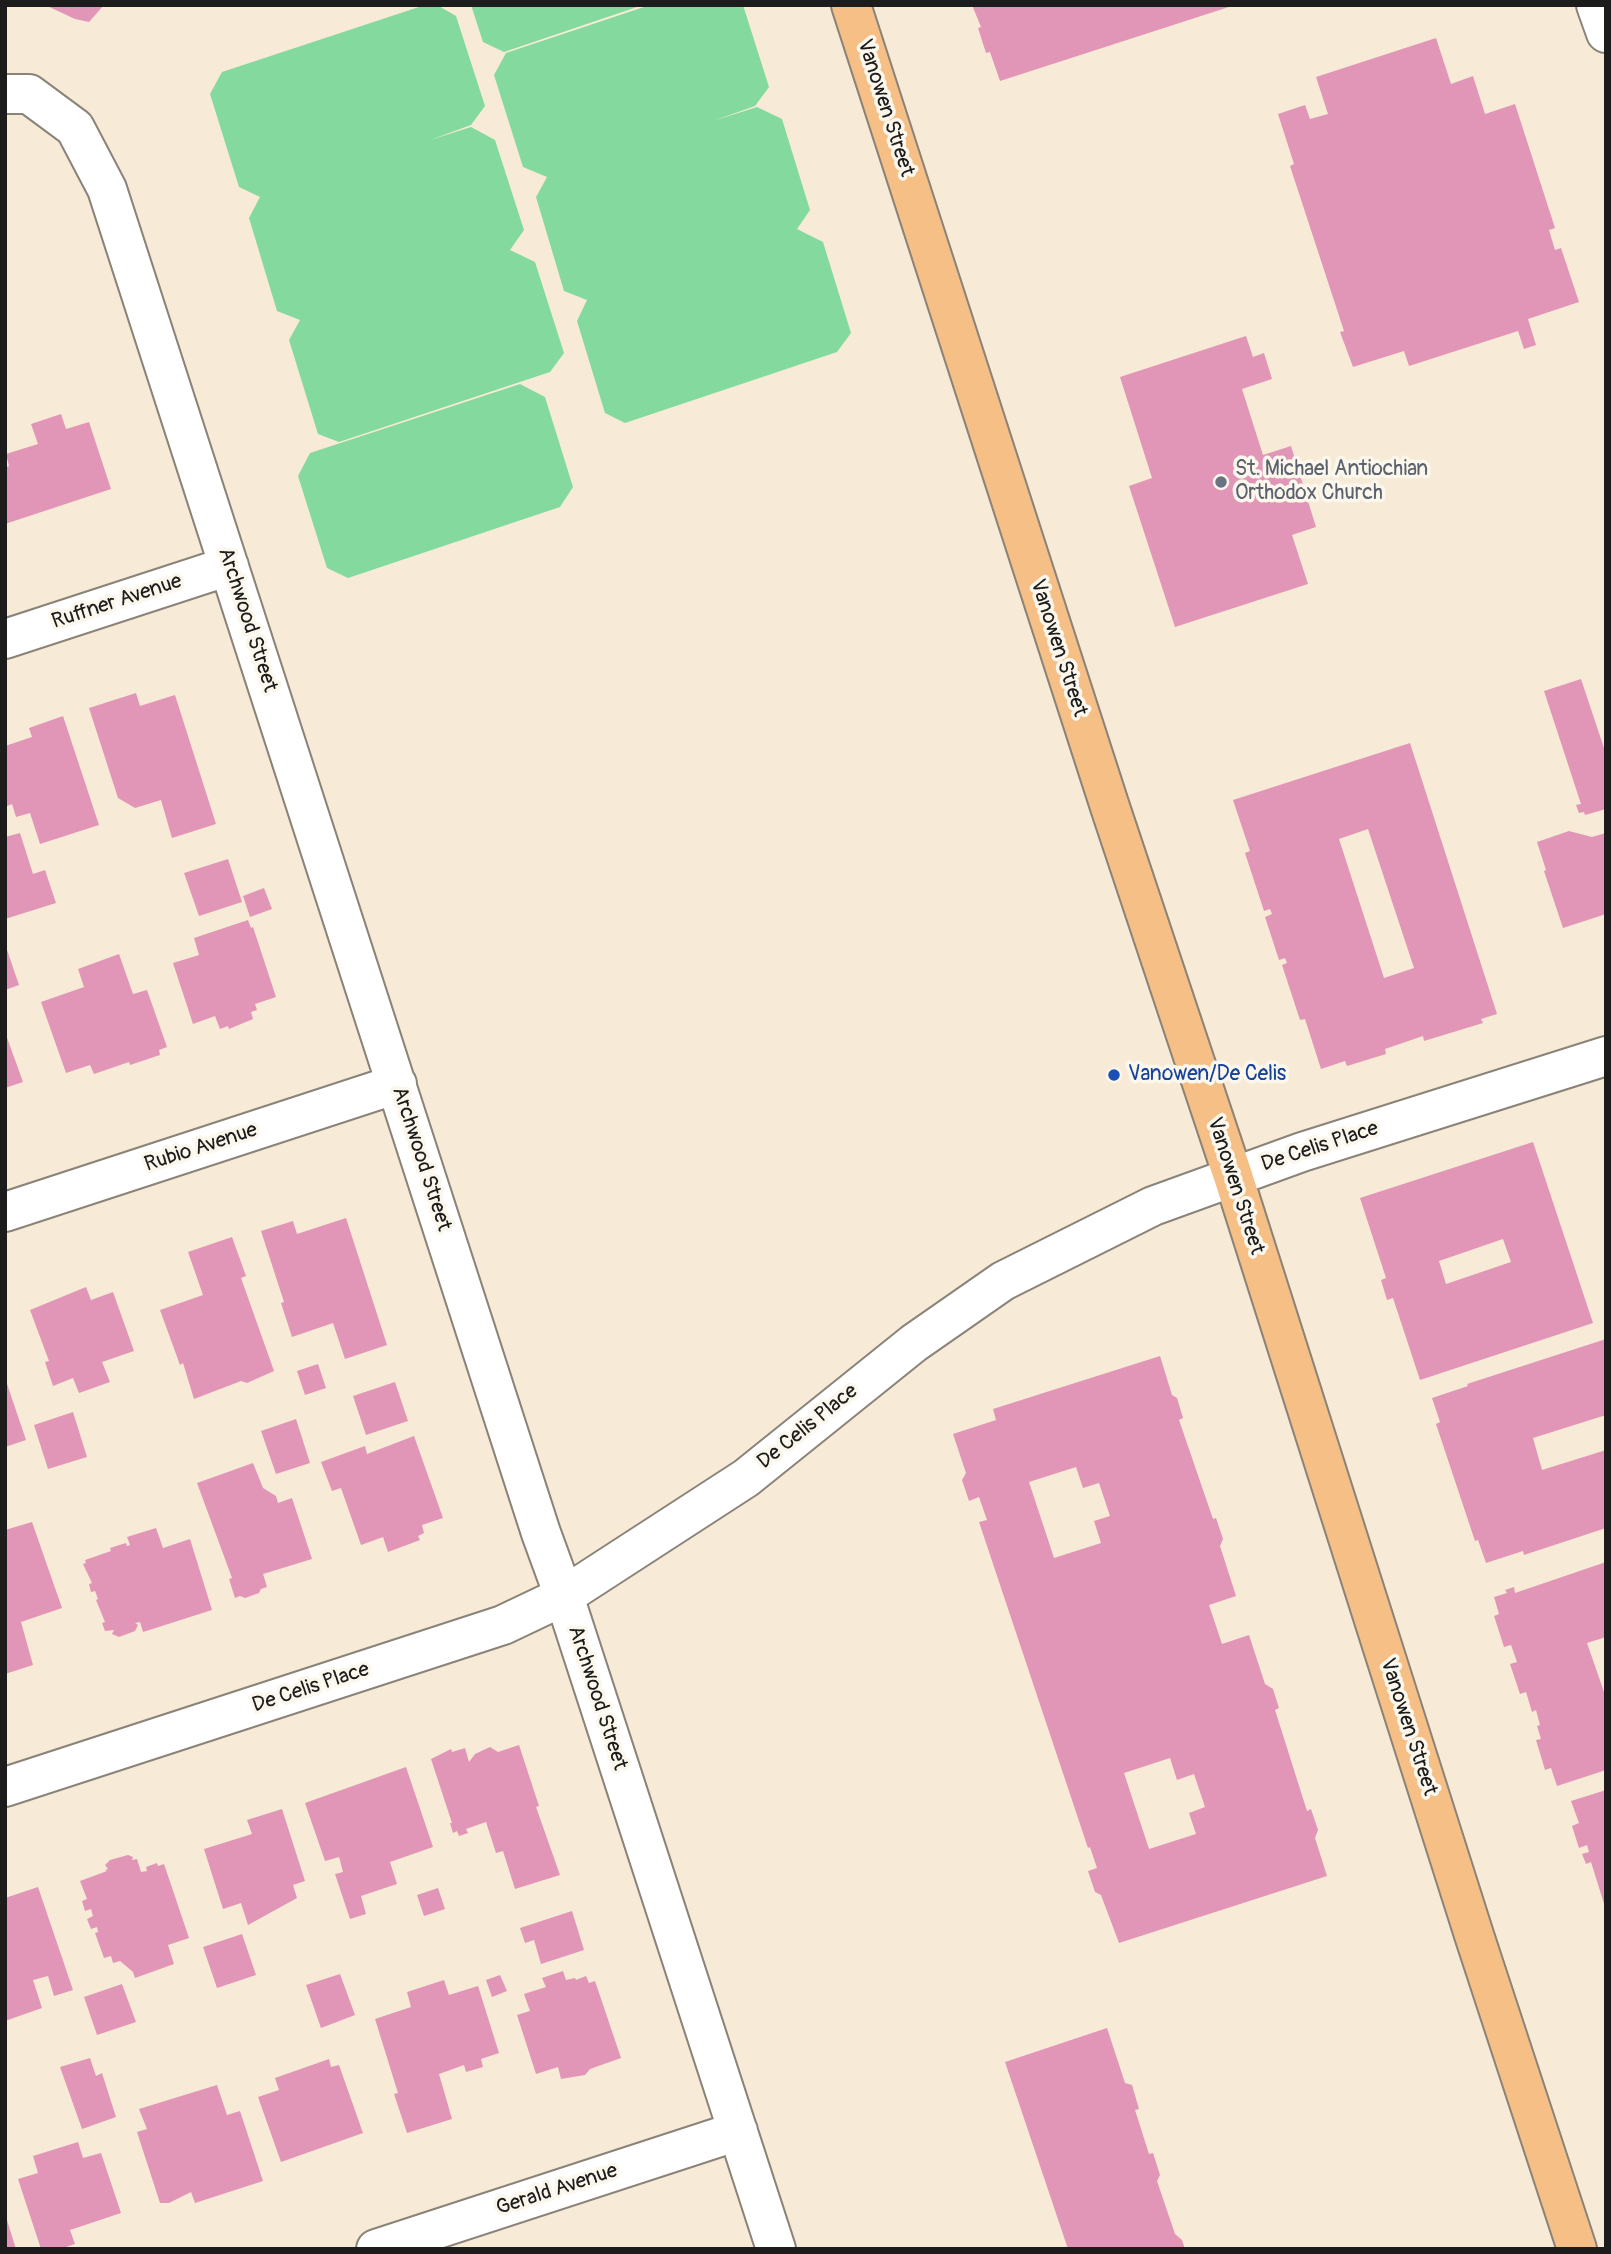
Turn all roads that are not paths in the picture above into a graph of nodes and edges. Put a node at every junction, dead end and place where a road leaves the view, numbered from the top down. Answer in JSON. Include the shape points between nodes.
{"nodes":[{"id":1,"x":851,"y":5,"type":"edge"},
{"id":2,"x":1596,"y":5,"type":"edge"},
{"id":3,"x":1606,"y":33,"type":"edge"},
{"id":4,"x":17,"y":94,"type":"edge"},
{"id":5,"x":229,"y":566,"type":"junction"},
{"id":6,"x":5,"y":639,"type":"edge"},
{"id":7,"x":1606,"y":1056,"type":"edge"},
{"id":8,"x":397,"y":1084,"type":"junction"},
{"id":9,"x":1233,"y":1177,"type":"junction"},
{"id":10,"x":5,"y":1212,"type":"edge"},
{"id":11,"x":564,"y":1595,"type":"junction"},
{"id":12,"x":5,"y":1787,"type":"edge"},
{"id":13,"x":738,"y":2131,"type":"junction"},
{"id":14,"x":376,"y":2249,"type":"edge"},
{"id":15,"x":776,"y":2249,"type":"edge"},
{"id":16,"x":1577,"y":2249,"type":"edge"}],
"edges":[{"from":1,"to":9,"type":"main road","name":"Vanowen Street"},
{"from":2,"to":3,"type":"street"},
{"from":4,"to":5,"type":"street","name":"Archwood Street","via":[[75,128],[107,189]]},
{"from":5,"to":6,"type":"street","name":"Ruffner Avenue"},
{"from":5,"to":8,"type":"street","name":"Archwood Street"},
{"from":7,"to":9,"type":"street","name":"De Celis Place"},
{"from":8,"to":10,"type":"street","name":"Rubio Avenue"},
{"from":8,"to":11,"type":"street","name":"Archwood Street"},
{"from":9,"to":11,"type":"street","name":"De Celis Place","via":[[1153,1206],[1003,1281],[914,1342],[746,1478]]},
{"from":9,"to":16,"type":"main road","name":"Vanowen Street"},
{"from":11,"to":12,"type":"street","name":"De Celis Place","via":[[503,1625]]},
{"from":11,"to":13,"type":"street","name":"Archwood Street"},
{"from":13,"to":14,"type":"street","name":"Gerald Avenue"},
{"from":13,"to":15,"type":"street","name":"Archwood Street"}]}
